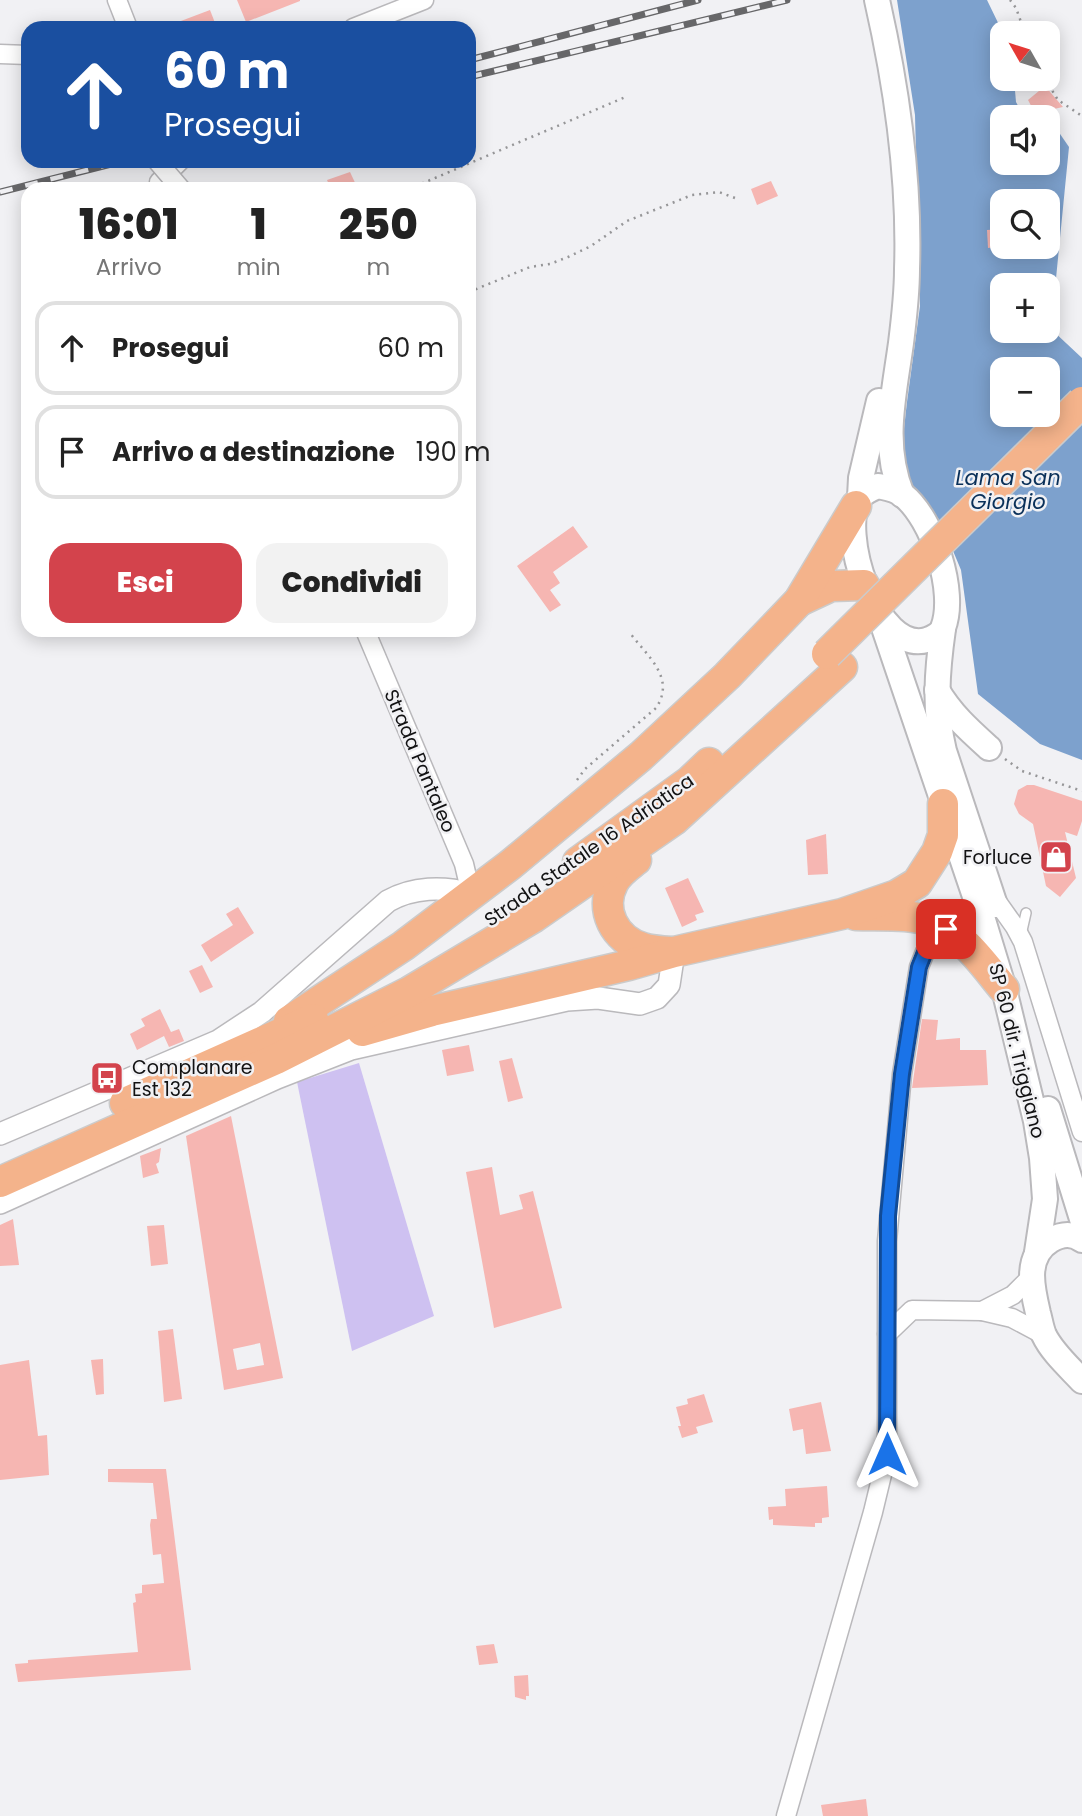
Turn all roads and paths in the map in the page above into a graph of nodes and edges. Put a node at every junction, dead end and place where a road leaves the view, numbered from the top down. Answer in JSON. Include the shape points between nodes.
{"nodes":[{"id":1,"x":117,"y":0,"type":"edge"},
{"id":2,"x":424,"y":0,"type":"edge"},
{"id":3,"x":877,"y":0,"type":"edge"},
{"id":4,"x":1010,"y":0,"type":"edge"},
{"id":5,"x":125,"y":21,"type":"edge"},
{"id":6,"x":371,"y":21,"type":"edge"},
{"id":7,"x":1021,"y":21,"type":"edge"},
{"id":8,"x":0,"y":54,"type":"edge"},
{"id":9,"x":21,"y":55,"type":"edge"},
{"id":10,"x":1052,"y":91,"type":"edge"},
{"id":11,"x":628,"y":96,"type":"dead end"},
{"id":12,"x":1082,"y":116,"type":"edge"},
{"id":13,"x":476,"y":161,"type":"edge"},
{"id":14,"x":163,"y":168,"type":"edge"},
{"id":15,"x":173,"y":168,"type":"edge"},
{"id":16,"x":458,"y":168,"type":"edge"},
{"id":17,"x":160,"y":182,"type":"edge"},
{"id":18,"x":175,"y":182,"type":"edge"},
{"id":19,"x":425,"y":182,"type":"edge"},
{"id":20,"x":735,"y":198,"type":"dead end"},
{"id":21,"x":906,"y":200,"type":"junction"},
{"id":22,"x":476,"y":289,"type":"edge"},
{"id":23,"x":1082,"y":401,"type":"edge"},
{"id":24,"x":1082,"y":429,"type":"edge"},
{"id":25,"x":902,"y":495,"type":"junction"},
{"id":26,"x":858,"y":501,"type":"junction"},
{"id":27,"x":864,"y":585,"type":"junction"},
{"id":28,"x":799,"y":601,"type":"junction"},
{"id":29,"x":880,"y":616,"type":"junction"},
{"id":30,"x":943,"y":629,"type":"junction"},
{"id":31,"x":630,"y":633,"type":"dead end"},
{"id":32,"x":368,"y":637,"type":"edge"},
{"id":33,"x":835,"y":661,"type":"junction"},
{"id":34,"x":937,"y":690,"type":"junction"},
{"id":35,"x":989,"y":748,"type":"junction"},
{"id":36,"x":590,"y":787,"type":"junction"},
{"id":37,"x":1082,"y":791,"type":"edge"},
{"id":38,"x":949,"y":793,"type":"junction"},
{"id":39,"x":674,"y":820,"type":"junction"},
{"id":40,"x":552,"y":829,"type":"junction"},
{"id":41,"x":607,"y":829,"type":"junction"},
{"id":42,"x":471,"y":894,"type":"junction"},
{"id":43,"x":993,"y":896,"type":"junction"},
{"id":44,"x":1026,"y":913,"type":"dead end"},
{"id":45,"x":842,"y":914,"type":"junction"},
{"id":46,"x":946,"y":929,"type":"junction"},
{"id":47,"x":1020,"y":937,"type":"junction"},
{"id":48,"x":674,"y":952,"type":"junction"},
{"id":49,"x":1004,"y":989,"type":"junction"},
{"id":50,"x":270,"y":1050,"type":"junction"},
{"id":51,"x":1082,"y":1132,"type":"edge"},
{"id":52,"x":0,"y":1134,"type":"edge"},
{"id":53,"x":0,"y":1159,"type":"edge"},
{"id":54,"x":0,"y":1182,"type":"edge"},
{"id":55,"x":0,"y":1203,"type":"edge"},
{"id":56,"x":1082,"y":1219,"type":"edge"},
{"id":57,"x":1082,"y":1240,"type":"edge"},
{"id":58,"x":1037,"y":1252,"type":"junction"},
{"id":59,"x":1031,"y":1277,"type":"junction"},
{"id":60,"x":888,"y":1286,"type":"junction"},
{"id":61,"x":912,"y":1310,"type":"junction"},
{"id":62,"x":982,"y":1311,"type":"junction"},
{"id":63,"x":887,"y":1334,"type":"junction"},
{"id":64,"x":1044,"y":1335,"type":"junction"},
{"id":65,"x":1082,"y":1381,"type":"edge"},
{"id":66,"x":786,"y":1816,"type":"edge"}],
"edges":[{"from":1,"to":5,"type":"street"},
{"from":2,"to":6,"type":"street"},
{"from":3,"to":21,"type":"main road","via":[[903,147]]},
{"from":4,"to":7,"type":"path"},
{"from":8,"to":9,"type":"street"},
{"from":10,"to":12,"type":"path"},
{"from":11,"to":13,"type":"path"},
{"from":14,"to":18,"type":"street","bridge":true},
{"from":15,"to":17,"type":"street"},
{"from":16,"to":19,"type":"path"},
{"from":20,"to":22,"type":"path","via":[[719,192],[692,195],[627,221],[568,257]]},
{"from":21,"to":25,"type":"main road","via":[[908,270],[889,425],[895,477]]},
{"from":21,"to":26,"type":"main road","via":[[878,412]]},
{"from":23,"to":33,"type":"highway","name":"Strada Statale 16 Adriatica","bridge":true},
{"from":24,"to":33,"type":"highway","name":"Strada Statale 16 Adriatica"},
{"from":25,"to":26,"type":"main road","via":[[878,486]]},
{"from":25,"to":30,"type":"main road","via":[[923,519],[939,553],[946,583]]},
{"from":26,"to":27,"type":"main road","via":[[853,525]]},
{"from":26,"to":28,"type":"highway"},
{"from":27,"to":28,"type":"highway","via":[[831,586]]},
{"from":27,"to":29,"type":"main road"},
{"from":28,"to":36,"type":"highway","via":[[727,676]]},
{"from":29,"to":30,"type":"main road","via":[[905,639],[917,643],[934,638]]},
{"from":29,"to":38,"type":"main road","name":"SP 60 dir. Triggiano"},
{"from":30,"to":34,"type":"main road"},
{"from":31,"to":36,"type":"path","via":[[664,681],[665,691],[656,708],[585,769],[577,780]]},
{"from":32,"to":42,"type":"street","name":"Strada Pantaleo","via":[[464,864]]},
{"from":33,"to":39,"type":"highway","name":"Strada Statale 16 Adriatica"},
{"from":33,"to":41,"type":"highway","name":"Strada Statale 16 Adriatica","via":[[690,781]]},
{"from":34,"to":35,"type":"main road","via":[[960,722]]},
{"from":34,"to":38,"type":"main road"},
{"from":35,"to":37,"type":"path","via":[[1022,771]]},
{"from":35,"to":38,"type":"main road","via":[[961,760]]},
{"from":36,"to":40,"type":"highway"},
{"from":36,"to":41,"type":"highway","via":[[596,794],[593,810]]},
{"from":38,"to":43,"type":"main road"},
{"from":38,"to":45,"type":"highway","via":[[937,852],[917,883]]},
{"from":38,"to":49,"type":"main road","name":"SP 60 dir. Triggiano"},
{"from":39,"to":48,"type":"highway","via":[[660,841],[622,871],[607,901],[616,931],[628,942]]},
{"from":39,"to":50,"type":"highway","name":"Strada Statale 16 Adriatica","via":[[534,917],[409,992]]},
{"from":40,"to":41,"type":"highway","via":[[572,823]]},
{"from":40,"to":42,"type":"highway"},
{"from":41,"to":50,"type":"highway","name":"Strada Statale 16 Adriatica","via":[[523,902],[436,956],[328,1011]]},
{"from":42,"to":50,"type":"highway","via":[[403,946],[299,1013]]},
{"from":42,"to":52,"type":"street","via":[[433,889],[401,894],[262,1012],[218,1041]]},
{"from":43,"to":47,"type":"street"},
{"from":43,"to":56,"type":"main road","via":[[1055,1136]]},
{"from":44,"to":47,"type":"lane"},
{"from":45,"to":46,"type":"highway","via":[[922,919]]},
{"from":45,"to":48,"type":"highway"},
{"from":46,"to":49,"type":"highway"},
{"from":46,"to":60,"type":"street","via":[[925,952],[919,967],[890,1191]]},
{"from":47,"to":51,"type":"street"},
{"from":48,"to":50,"type":"highway","via":[[432,1010],[311,1050]]},
{"from":48,"to":55,"type":"street","via":[[669,985],[657,998],[640,1004],[598,998],[567,1000],[351,1049]]},
{"from":49,"to":58,"type":"main road","name":"SP 60 dir. Triggiano","via":[[1042,1158],[1045,1199]]},
{"from":50,"to":53,"type":"highway","name":"Strada Statale 16 Adriatica"},
{"from":50,"to":54,"type":"highway","name":"Strada Statale 16 Adriatica"},
{"from":57,"to":58,"type":"main road","via":[[1069,1234],[1060,1236]]},
{"from":58,"to":59,"type":"main road","name":"SP 60 dir. Triggiano"},
{"from":59,"to":62,"type":"street","via":[[1013,1295]]},
{"from":59,"to":64,"type":"main road"},
{"from":60,"to":61,"type":"street"},
{"from":60,"to":63,"type":"street"},
{"from":61,"to":62,"type":"street"},
{"from":61,"to":63,"type":"street"},
{"from":62,"to":64,"type":"street","via":[[1012,1318]]},
{"from":63,"to":66,"type":"street","via":[[887,1454]]},
{"from":64,"to":65,"type":"main road"}]}
